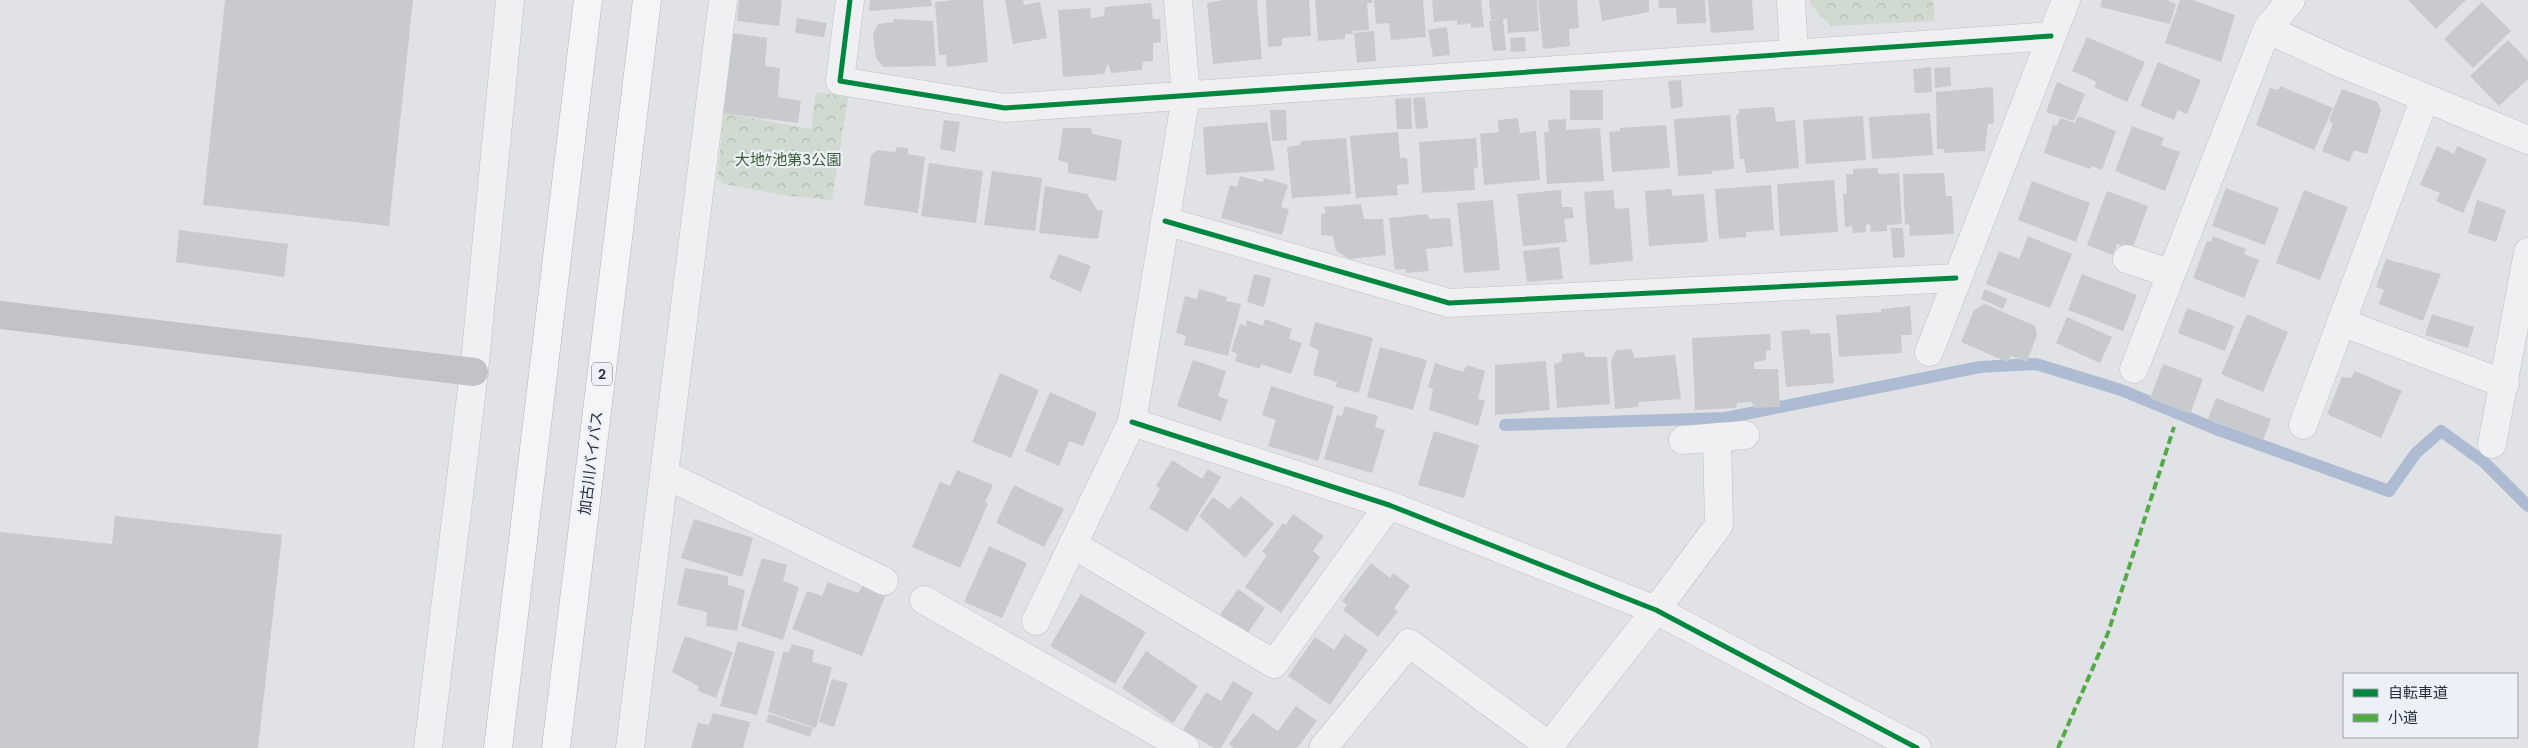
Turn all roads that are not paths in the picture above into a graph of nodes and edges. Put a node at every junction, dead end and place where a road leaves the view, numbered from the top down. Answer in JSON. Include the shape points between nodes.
{"nodes":[{"id":1,"x":510,"y":0,"type":"edge"},
{"id":2,"x":588,"y":0,"type":"edge"},
{"id":3,"x":647,"y":0,"type":"edge"},
{"id":4,"x":722,"y":0,"type":"edge"},
{"id":5,"x":850,"y":0,"type":"edge"},
{"id":6,"x":1178,"y":0,"type":"edge"},
{"id":7,"x":1791,"y":0,"type":"edge"},
{"id":8,"x":2066,"y":0,"type":"edge"},
{"id":9,"x":2291,"y":0,"type":"edge"},
{"id":10,"x":2267,"y":29,"type":"junction"},
{"id":11,"x":2051,"y":36,"type":"junction"},
{"id":12,"x":1794,"y":53,"type":"junction"},
{"id":13,"x":1186,"y":96,"type":"junction"},
{"id":14,"x":2425,"y":98,"type":"junction"},
{"id":15,"x":2528,"y":140,"type":"edge"},
{"id":16,"x":1165,"y":221,"type":"junction"},
{"id":17,"x":2528,"y":252,"type":"edge"},
{"id":18,"x":2127,"y":260,"type":"dead end"},
{"id":19,"x":2171,"y":274,"type":"junction"},
{"id":20,"x":1956,"y":278,"type":"junction"},
{"id":21,"x":0,"y":315,"type":"edge"},
{"id":22,"x":2342,"y":322,"type":"junction"},
{"id":23,"x":1929,"y":352,"type":"dead end"},
{"id":24,"x":2134,"y":369,"type":"dead end"},
{"id":25,"x":474,"y":372,"type":"junction"},
{"id":26,"x":2505,"y":384,"type":"junction"},
{"id":27,"x":1132,"y":422,"type":"junction"},
{"id":28,"x":2303,"y":425,"type":"dead end"},
{"id":29,"x":1746,"y":435,"type":"dead end"},
{"id":30,"x":1717,"y":437,"type":"junction"},
{"id":31,"x":1684,"y":440,"type":"dead end"},
{"id":32,"x":2492,"y":444,"type":"dead end"},
{"id":33,"x":664,"y":474,"type":"junction"},
{"id":34,"x":1388,"y":505,"type":"junction"},
{"id":35,"x":1074,"y":545,"type":"junction"},
{"id":36,"x":884,"y":581,"type":"dead end"},
{"id":37,"x":924,"y":600,"type":"dead end"},
{"id":38,"x":1656,"y":610,"type":"junction"},
{"id":39,"x":1036,"y":621,"type":"dead end"},
{"id":40,"x":1550,"y":747,"type":"edge"},
{"id":41,"x":428,"y":748,"type":"edge"},
{"id":42,"x":498,"y":748,"type":"edge"},
{"id":43,"x":556,"y":748,"type":"edge"},
{"id":44,"x":630,"y":748,"type":"edge"},
{"id":45,"x":1185,"y":748,"type":"edge"},
{"id":46,"x":1323,"y":748,"type":"edge"},
{"id":47,"x":1917,"y":748,"type":"edge"}],
"edges":[{"from":1,"to":25,"type":"street"},
{"from":2,"to":42,"type":"highway"},
{"from":3,"to":43,"type":"highway","name":"加古川バイパス","number":"2"},
{"from":4,"to":33,"type":"street"},
{"from":5,"to":13,"type":"street","via":[[840,81],[1005,108]]},
{"from":6,"to":13,"type":"street"},
{"from":7,"to":12,"type":"street"},
{"from":8,"to":11,"type":"street"},
{"from":9,"to":10,"type":"street"},
{"from":10,"to":14,"type":"street"},
{"from":10,"to":19,"type":"street"},
{"from":11,"to":12,"type":"street"},
{"from":11,"to":20,"type":"street"},
{"from":12,"to":13,"type":"street"},
{"from":13,"to":16,"type":"street"},
{"from":14,"to":15,"type":"street"},
{"from":14,"to":22,"type":"street"},
{"from":16,"to":20,"type":"street","via":[[1449,304]]},
{"from":16,"to":27,"type":"street"},
{"from":17,"to":26,"type":"street"},
{"from":18,"to":19,"type":"street"},
{"from":19,"to":24,"type":"street"},
{"from":20,"to":23,"type":"street"},
{"from":21,"to":25,"type":"street"},
{"from":22,"to":26,"type":"street"},
{"from":22,"to":28,"type":"street"},
{"from":25,"to":41,"type":"street"},
{"from":26,"to":32,"type":"street"},
{"from":27,"to":34,"type":"street"},
{"from":27,"to":35,"type":"street"},
{"from":29,"to":30,"type":"street"},
{"from":30,"to":31,"type":"street"},
{"from":30,"to":38,"type":"street","via":[[1719,525]]},
{"from":33,"to":36,"type":"street"},
{"from":33,"to":44,"type":"street"},
{"from":34,"to":35,"type":"street","via":[[1274,664]]},
{"from":34,"to":38,"type":"street"},
{"from":35,"to":39,"type":"street"},
{"from":37,"to":45,"type":"street"},
{"from":38,"to":40,"type":"street"},
{"from":38,"to":47,"type":"street"},
{"from":40,"to":46,"type":"street","via":[[1409,643]]}]}
